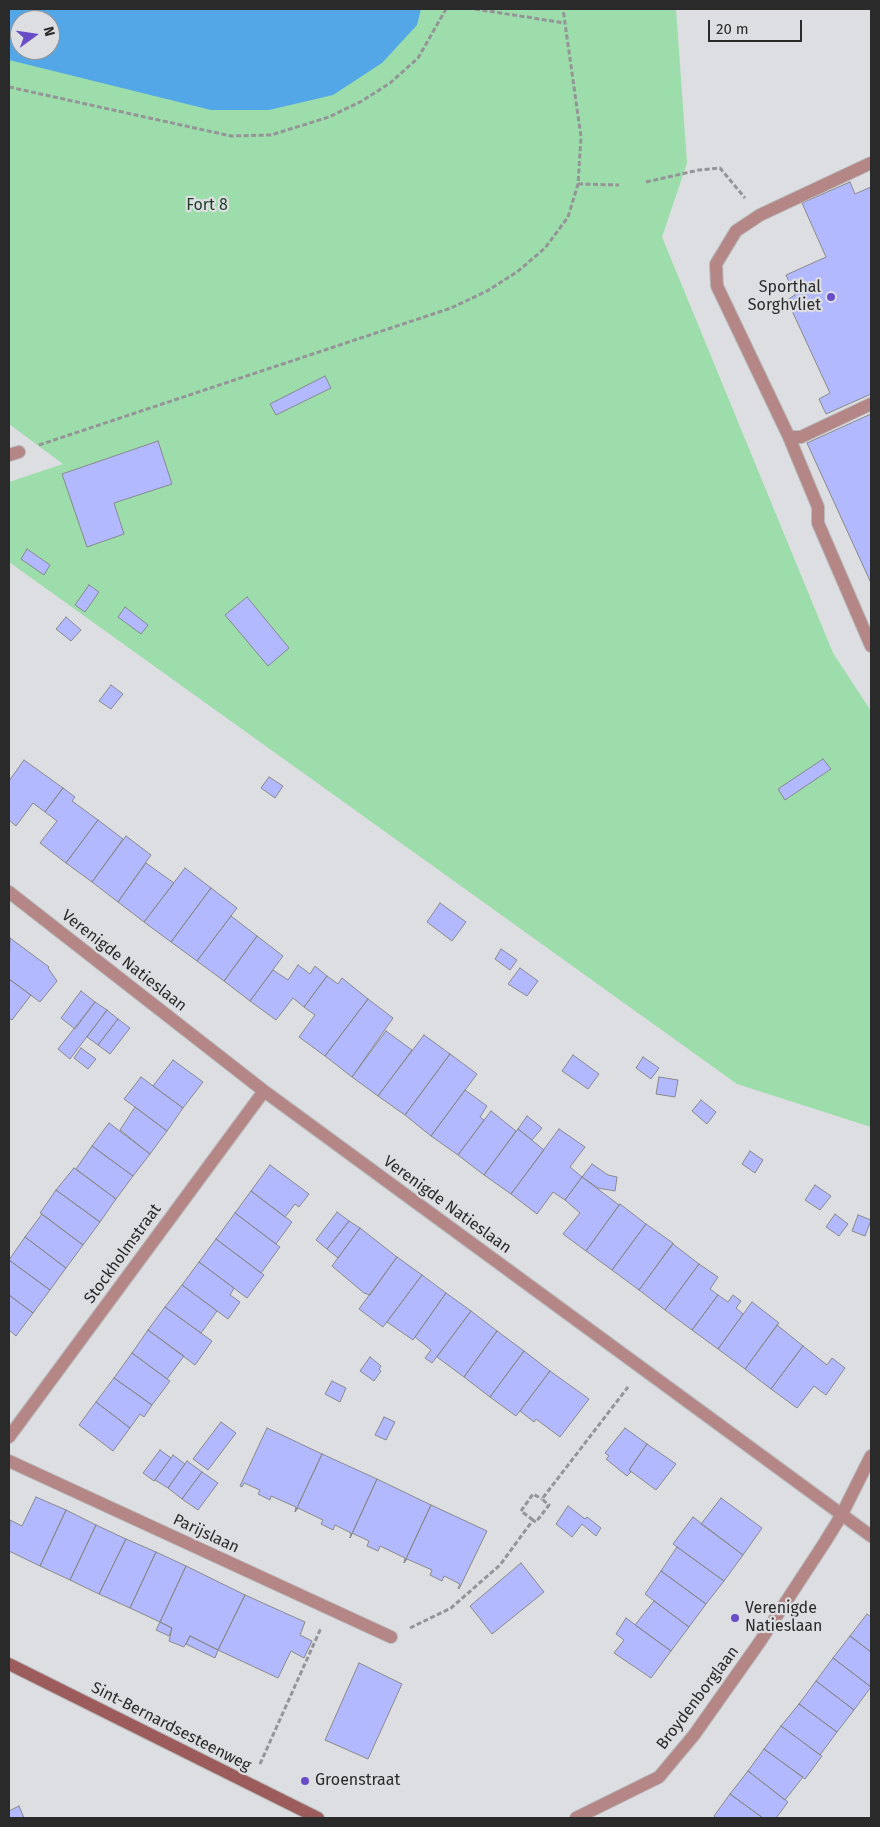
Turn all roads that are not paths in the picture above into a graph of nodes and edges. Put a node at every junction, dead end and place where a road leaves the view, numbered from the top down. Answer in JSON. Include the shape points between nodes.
{"nodes":[{"id":1,"x":871,"y":163,"type":"edge"},
{"id":2,"x":871,"y":404,"type":"edge"},
{"id":3,"x":789,"y":436,"type":"junction"},
{"id":4,"x":871,"y":646,"type":"edge"},
{"id":5,"x":9,"y":892,"type":"edge"},
{"id":6,"x":264,"y":1090,"type":"junction"},
{"id":7,"x":9,"y":1437,"type":"edge"},
{"id":8,"x":871,"y":1456,"type":"edge"},
{"id":9,"x":9,"y":1461,"type":"edge"},
{"id":10,"x":841,"y":1516,"type":"junction"},
{"id":11,"x":871,"y":1536,"type":"edge"},
{"id":12,"x":390,"y":1637,"type":"road end"},
{"id":13,"x":9,"y":1664,"type":"edge"},
{"id":14,"x":318,"y":1818,"type":"edge"},
{"id":15,"x":576,"y":1818,"type":"edge"}],
"edges":[{"from":1,"to":3,"type":"street","via":[[760,215],[736,231],[716,264],[717,286]]},
{"from":2,"to":3,"type":"street","via":[[800,437]]},
{"from":3,"to":4,"type":"street","via":[[818,507],[818,523]]},
{"from":5,"to":6,"type":"street","name":"Verenigde Natieslaan"},
{"from":6,"to":7,"type":"street","name":"Stockholmstraat"},
{"from":6,"to":10,"type":"street","name":"Verenigde Natieslaan"},
{"from":8,"to":10,"type":"street","name":"Broydenborglaan"},
{"from":9,"to":12,"type":"street","name":"Parijslaan"},
{"from":10,"to":11,"type":"street","name":"Verenigde Natieslaan"},
{"from":10,"to":15,"type":"street","name":"Broydenborglaan","via":[[748,1659],[694,1735],[658,1777]]},
{"from":13,"to":14,"type":"main road","name":"Sint-Bernardsesteenweg"}]}
